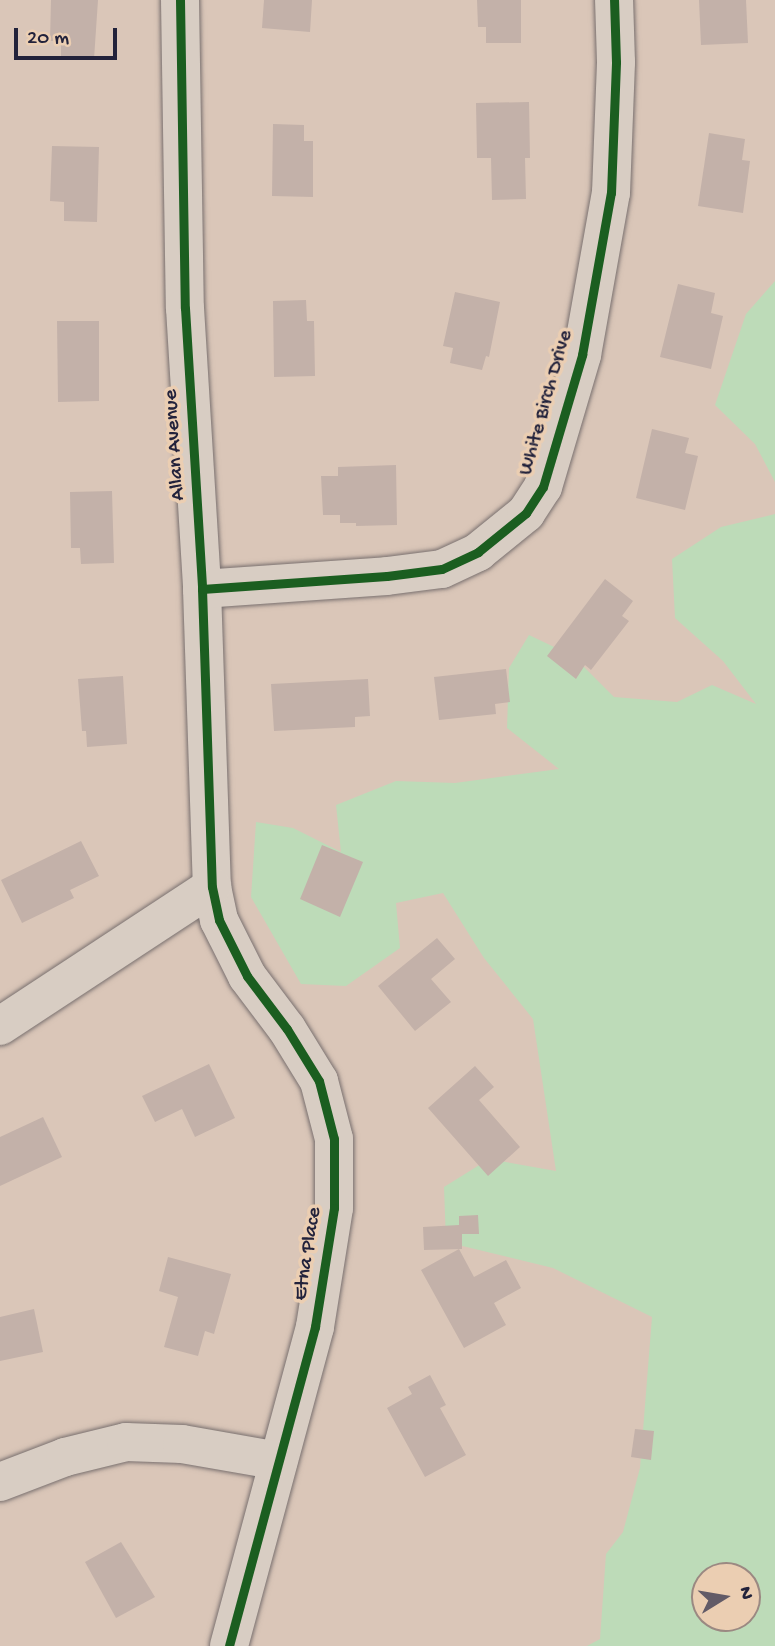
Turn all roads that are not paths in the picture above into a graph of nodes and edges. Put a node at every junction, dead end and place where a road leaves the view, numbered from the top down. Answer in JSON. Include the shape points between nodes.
{"nodes":[{"id":1,"x":180,"y":0,"type":"edge"},
{"id":2,"x":614,"y":0,"type":"edge"},
{"id":3,"x":202,"y":589,"type":"junction"},
{"id":4,"x":212,"y":887,"type":"junction"},
{"id":5,"x":0,"y":1026,"type":"edge"},
{"id":6,"x":279,"y":1461,"type":"junction"},
{"id":7,"x":0,"y":1482,"type":"edge"},
{"id":8,"x":229,"y":1646,"type":"edge"}],
"edges":[{"from":1,"to":3,"type":"street","name":"Allan Avenue","via":[[185,308]]},
{"from":2,"to":3,"type":"street","name":"White Birch Drive","via":[[611,193],[582,355],[543,488],[526,513],[478,552],[442,569]]},
{"from":3,"to":4,"type":"street","name":"Allan Avenue"},
{"from":4,"to":5,"type":"street"},
{"from":4,"to":6,"type":"street","name":"Etna Place","via":[[219,920],[247,976],[318,1081],[334,1139],[334,1208],[315,1327]]},
{"from":6,"to":7,"type":"street","via":[[182,1444],[126,1442],[65,1457]]},
{"from":6,"to":8,"type":"street","name":"Etna Place"}]}
